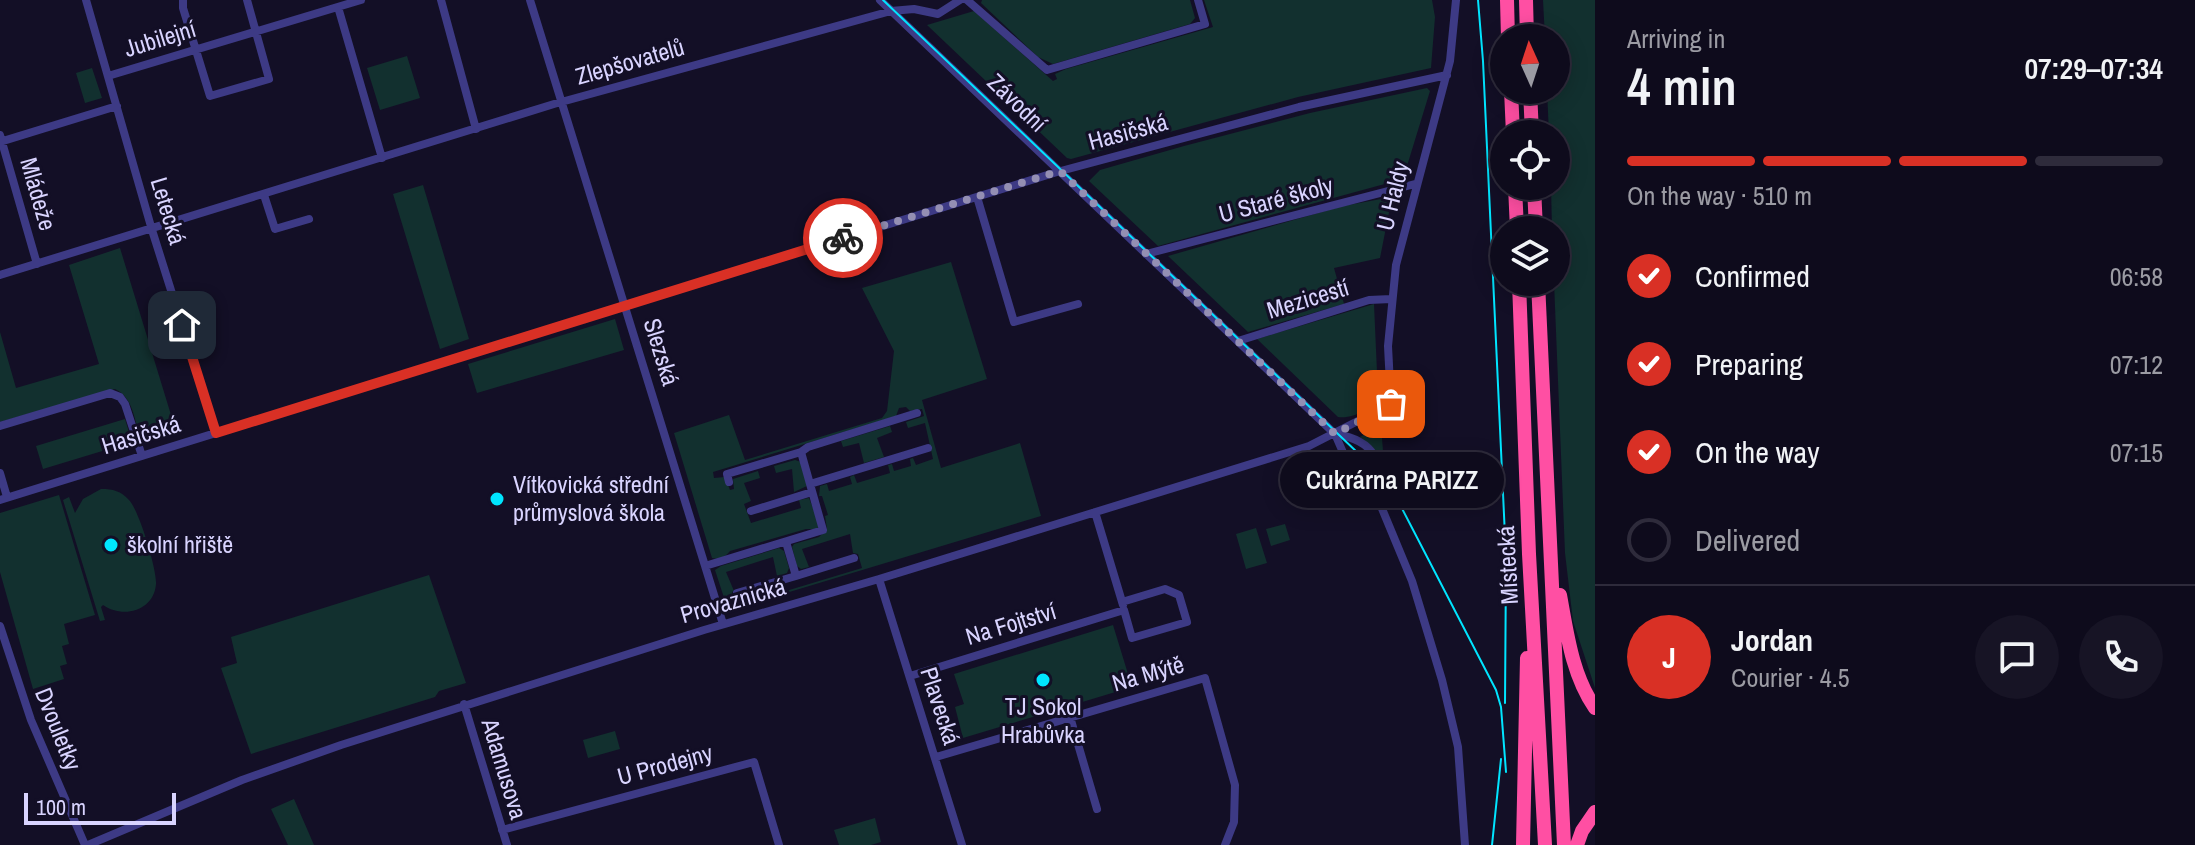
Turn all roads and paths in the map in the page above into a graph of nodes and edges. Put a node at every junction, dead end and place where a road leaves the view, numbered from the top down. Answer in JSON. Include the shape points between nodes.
{"nodes":[{"id":1,"x":86,"y":0,"type":"edge"},
{"id":2,"x":183,"y":0,"type":"edge"},
{"id":3,"x":247,"y":0,"type":"edge"},
{"id":4,"x":361,"y":0,"type":"edge"},
{"id":5,"x":441,"y":0,"type":"edge"},
{"id":6,"x":530,"y":0,"type":"edge"},
{"id":7,"x":880,"y":0,"type":"edge"},
{"id":8,"x":960,"y":0,"type":"edge"},
{"id":9,"x":967,"y":0,"type":"edge"},
{"id":10,"x":1198,"y":0,"type":"edge"},
{"id":11,"x":1456,"y":0,"type":"edge"},
{"id":12,"x":1507,"y":0,"type":"edge"},
{"id":13,"x":1526,"y":0,"type":"edge"},
{"id":14,"x":338,"y":7,"type":"junction"},
{"id":15,"x":891,"y":11,"type":"junction"},
{"id":16,"x":1508,"y":24,"type":"edge"},
{"id":17,"x":1527,"y":24,"type":"edge"},
{"id":18,"x":256,"y":32,"type":"junction"},
{"id":19,"x":195,"y":49,"type":"junction"},
{"id":20,"x":1447,"y":75,"type":"junction"},
{"id":21,"x":108,"y":76,"type":"junction"},
{"id":22,"x":560,"y":103,"type":"junction"},
{"id":23,"x":117,"y":106,"type":"junction"},
{"id":24,"x":476,"y":129,"type":"junction"},
{"id":25,"x":1,"y":139,"type":"edge"},
{"id":26,"x":382,"y":158,"type":"junction"},
{"id":27,"x":1060,"y":171,"type":"junction"},
{"id":28,"x":1415,"y":184,"type":"junction"},
{"id":29,"x":264,"y":195,"type":"junction"},
{"id":30,"x":977,"y":197,"type":"junction"},
{"id":31,"x":309,"y":219,"type":"dead end"},
{"id":32,"x":152,"y":230,"type":"junction"},
{"id":33,"x":1146,"y":254,"type":"junction"},
{"id":34,"x":37,"y":264,"type":"junction"},
{"id":35,"x":0,"y":275,"type":"edge"},
{"id":36,"x":1520,"y":296,"type":"edge"},
{"id":37,"x":1539,"y":296,"type":"edge"},
{"id":38,"x":1391,"y":299,"type":"junction"},
{"id":39,"x":1078,"y":304,"type":"dead end"},
{"id":40,"x":625,"y":305,"type":"junction"},
{"id":41,"x":1238,"y":341,"type":"junction"},
{"id":42,"x":1391,"y":404,"type":"joint"},
{"id":43,"x":917,"y":413,"type":"dead end"},
{"id":44,"x":0,"y":426,"type":"edge"},
{"id":45,"x":216,"y":433,"type":"junction"},
{"id":46,"x":1335,"y":434,"type":"junction"},
{"id":47,"x":928,"y":448,"type":"dead end"},
{"id":48,"x":801,"y":452,"type":"junction"},
{"id":49,"x":142,"y":456,"type":"junction"},
{"id":50,"x":0,"y":473,"type":"edge"},
{"id":51,"x":729,"y":482,"type":"dead end"},
{"id":52,"x":811,"y":488,"type":"junction"},
{"id":53,"x":4,"y":499,"type":"edge"},
{"id":54,"x":1378,"y":499,"type":"junction"},
{"id":55,"x":751,"y":511,"type":"dead end"},
{"id":56,"x":1095,"y":512,"type":"junction"},
{"id":57,"x":786,"y":542,"type":"junction"},
{"id":58,"x":1550,"y":548,"type":"junction"},
{"id":59,"x":1529,"y":554,"type":"junction"},
{"id":60,"x":854,"y":558,"type":"dead end"},
{"id":61,"x":705,"y":566,"type":"junction"},
{"id":62,"x":796,"y":576,"type":"junction"},
{"id":63,"x":879,"y":579,"type":"junction"},
{"id":64,"x":737,"y":593,"type":"dead end"},
{"id":65,"x":1123,"y":606,"type":"junction"},
{"id":66,"x":723,"y":624,"type":"junction"},
{"id":67,"x":0,"y":626,"type":"edge"},
{"id":68,"x":910,"y":676,"type":"junction"},
{"id":69,"x":464,"y":704,"type":"junction"},
{"id":70,"x":1595,"y":708,"type":"edge"},
{"id":71,"x":1070,"y":717,"type":"junction"},
{"id":72,"x":936,"y":757,"type":"junction"},
{"id":73,"x":1097,"y":809,"type":"dead end"},
{"id":74,"x":1595,"y":812,"type":"edge"},
{"id":75,"x":502,"y":830,"type":"junction"},
{"id":76,"x":86,"y":845,"type":"edge"},
{"id":77,"x":507,"y":845,"type":"edge"},
{"id":78,"x":779,"y":845,"type":"edge"},
{"id":79,"x":962,"y":845,"type":"edge"},
{"id":80,"x":1225,"y":845,"type":"edge"},
{"id":81,"x":1465,"y":845,"type":"edge"},
{"id":82,"x":1523,"y":845,"type":"edge"},
{"id":83,"x":1545,"y":845,"type":"edge"},
{"id":84,"x":1564,"y":845,"type":"edge"},
{"id":85,"x":1577,"y":845,"type":"edge"}],
"edges":[{"from":1,"to":21,"type":"street","name":"Letecká"},
{"from":2,"to":19,"type":"street"},
{"from":3,"to":18,"type":"street"},
{"from":4,"to":14,"type":"street","name":"Jubilejní"},
{"from":5,"to":24,"type":"street"},
{"from":6,"to":22,"type":"street","name":"Slezská"},
{"from":7,"to":15,"type":"street","name":"Závodní"},
{"from":8,"to":15,"type":"street","name":"Zlepšovatelů","via":[[938,14]]},
{"from":9,"to":10,"type":"street","via":[[1047,70],[1205,24]]},
{"from":11,"to":20,"type":"street","name":"U Haldy"},
{"from":12,"to":16,"type":"highway"},
{"from":13,"to":17,"type":"highway"},
{"from":14,"to":18,"type":"street","name":"Jubilejní"},
{"from":14,"to":26,"type":"street"},
{"from":15,"to":22,"type":"street","name":"Zlepšovatelů"},
{"from":15,"to":27,"type":"street","name":"Závodní"},
{"from":18,"to":19,"type":"street","name":"Jubilejní"},
{"from":18,"to":19,"type":"street","via":[[269,79],[210,96]]},
{"from":19,"to":21,"type":"street","name":"Jubilejní"},
{"from":20,"to":27,"type":"street","name":"Hasičská","via":[[1277,113]]},
{"from":20,"to":28,"type":"street","name":"U Haldy"},
{"from":21,"to":23,"type":"street","name":"Letecká"},
{"from":22,"to":24,"type":"street","name":"Zlepšovatelů"},
{"from":22,"to":40,"type":"street","name":"Slezská"},
{"from":23,"to":25,"type":"street"},
{"from":23,"to":32,"type":"street","name":"Letecká"},
{"from":24,"to":26,"type":"street","name":"Zlepšovatelů"},
{"from":25,"to":34,"type":"street","name":"Mládeže"},
{"from":26,"to":29,"type":"street","name":"Zlepšovatelů"},
{"from":27,"to":30,"type":"street","name":"Hasičská"},
{"from":27,"to":33,"type":"street","name":"Závodní"},
{"from":28,"to":33,"type":"street","name":"U Staré školy"},
{"from":28,"to":38,"type":"street","name":"U Haldy"},
{"from":29,"to":31,"type":"street","via":[[275,229]]},
{"from":29,"to":32,"type":"street","name":"Zlepšovatelů"},
{"from":30,"to":39,"type":"street","via":[[1014,322]]},
{"from":30,"to":40,"type":"street","name":"Hasičská"},
{"from":32,"to":34,"type":"street","name":"Zlepšovatelů"},
{"from":32,"to":45,"type":"street","name":"Letecká"},
{"from":33,"to":41,"type":"street","name":"Závodní"},
{"from":34,"to":35,"type":"street","name":"Zlepšovatelů"},
{"from":36,"to":59,"type":"highway","name":"Místecká"},
{"from":37,"to":58,"type":"highway","name":"Místecká"},
{"from":38,"to":41,"type":"street","name":"Mezicestí","via":[[1369,300]]},
{"from":38,"to":42,"type":"street","name":"U Haldy"},
{"from":40,"to":45,"type":"street","name":"Hasičská"},
{"from":40,"to":61,"type":"street","name":"Slezská"},
{"from":41,"to":46,"type":"street","name":"Závodní"},
{"from":42,"to":46,"type":"street","name":"Provaznická"},
{"from":43,"to":48,"type":"street"},
{"from":44,"to":49,"type":"street","via":[[110,393],[125,404]]},
{"from":45,"to":49,"type":"street","name":"Hasičská"},
{"from":46,"to":54,"type":"street","via":[[1345,457]]},
{"from":46,"to":54,"type":"street","via":[[1355,438],[1375,456],[1381,475]]},
{"from":46,"to":56,"type":"street","name":"Provaznická"},
{"from":47,"to":52,"type":"street"},
{"from":48,"to":51,"type":"street","via":[[727,474]]},
{"from":48,"to":52,"type":"street","name":"Provaznická"},
{"from":49,"to":53,"type":"street","name":"Hasičská"},
{"from":50,"to":53,"type":"street"},
{"from":52,"to":55,"type":"street"},
{"from":52,"to":57,"type":"street","name":"Provaznická","via":[[823,530]]},
{"from":54,"to":81,"type":"street","via":[[1412,581],[1442,680],[1458,747]]},
{"from":56,"to":63,"type":"street","name":"Provaznická"},
{"from":56,"to":65,"type":"street"},
{"from":57,"to":61,"type":"street","name":"Provaznická"},
{"from":57,"to":62,"type":"street"},
{"from":58,"to":70,"type":"highway","via":[[1571,653]]},
{"from":58,"to":84,"type":"highway","name":"Místecká"},
{"from":59,"to":82,"type":"highway"},
{"from":59,"to":83,"type":"highway","name":"Místecká"},
{"from":60,"to":62,"type":"street"},
{"from":61,"to":66,"type":"street","name":"Slezská"},
{"from":62,"to":64,"type":"street"},
{"from":63,"to":66,"type":"street","name":"Provaznická"},
{"from":63,"to":68,"type":"street","name":"Plavecká"},
{"from":65,"to":65,"type":"street","name":"Na Fojtství","via":[[1132,638],[1187,622],[1179,595],[1165,589]]},
{"from":65,"to":68,"type":"street","name":"Na Fojtství"},
{"from":66,"to":69,"type":"street","name":"Provaznická"},
{"from":67,"to":76,"type":"street","name":"Dvouletky","via":[[31,720]]},
{"from":68,"to":72,"type":"street","name":"Plavecká"},
{"from":69,"to":75,"type":"street","name":"Adamusova"},
{"from":69,"to":76,"type":"street","name":"Provaznická","via":[[242,780]]},
{"from":71,"to":72,"type":"street","name":"Na Mýtě"},
{"from":71,"to":73,"type":"street"},
{"from":71,"to":80,"type":"street","name":"Na Mýtě","via":[[1205,678],[1235,785],[1234,822]]},
{"from":72,"to":79,"type":"street","name":"Plavecká"},
{"from":74,"to":85,"type":"highway"},
{"from":75,"to":77,"type":"street","name":"Adamusova"},
{"from":75,"to":78,"type":"street","name":"U Prodejny","via":[[754,762]]}]}
